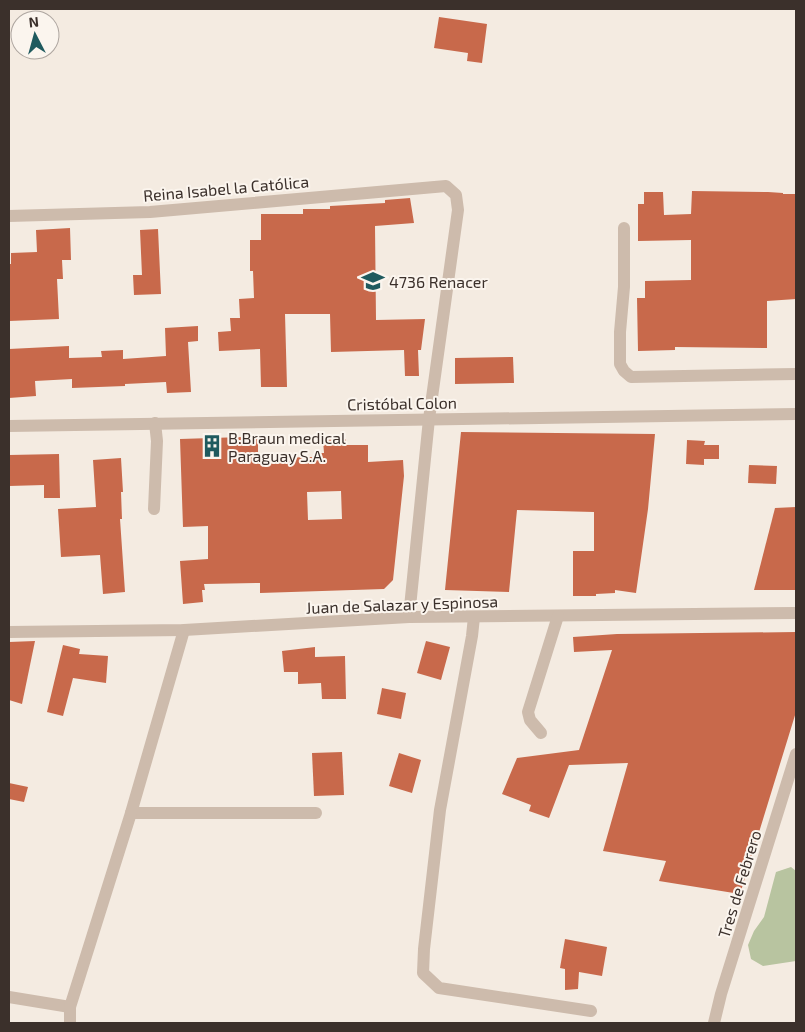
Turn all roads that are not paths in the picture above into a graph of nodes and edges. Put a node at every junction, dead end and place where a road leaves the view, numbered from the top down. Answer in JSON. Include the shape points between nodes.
{"nodes":[{"id":1,"x":9,"y":216,"type":"edge"},
{"id":2,"x":624,"y":228,"type":"dead end"},
{"id":3,"x":796,"y":374,"type":"edge"},
{"id":4,"x":796,"y":414,"type":"edge"},
{"id":5,"x":429,"y":419,"type":"junction"},
{"id":6,"x":155,"y":423,"type":"junction"},
{"id":7,"x":9,"y":426,"type":"edge"},
{"id":8,"x":154,"y":509,"type":"dead end"},
{"id":9,"x":796,"y":614,"type":"edge"},
{"id":10,"x":558,"y":616,"type":"junction"},
{"id":11,"x":408,"y":617,"type":"junction"},
{"id":12,"x":474,"y":618,"type":"junction"},
{"id":13,"x":184,"y":630,"type":"junction"},
{"id":14,"x":9,"y":632,"type":"edge"},
{"id":15,"x":541,"y":733,"type":"dead end"},
{"id":16,"x":796,"y":754,"type":"edge"},
{"id":17,"x":131,"y":813,"type":"junction"},
{"id":18,"x":316,"y":813,"type":"dead end"},
{"id":19,"x":9,"y":997,"type":"edge"},
{"id":20,"x":70,"y":1007,"type":"junction"},
{"id":21,"x":591,"y":1011,"type":"dead end"},
{"id":22,"x":70,"y":1023,"type":"edge"},
{"id":23,"x":714,"y":1023,"type":"edge"}],
"edges":[{"from":1,"to":5,"type":"street","name":"Reina Isabel la Católica","via":[[150,212],[446,186],[456,195],[458,210]]},
{"from":2,"to":3,"type":"street","via":[[620,364],[631,377]]},
{"from":4,"to":5,"type":"street","name":"Cristóbal Colon"},
{"from":5,"to":6,"type":"street","name":"Cristóbal Colon"},
{"from":5,"to":11,"type":"street"},
{"from":6,"to":7,"type":"street","name":"Cristóbal Colon"},
{"from":6,"to":8,"type":"street"},
{"from":9,"to":10,"type":"street","name":"Juan de Salazar y Espinosa"},
{"from":10,"to":12,"type":"street","name":"Juan de Salazar y Espinosa"},
{"from":10,"to":15,"type":"street","via":[[528,712],[530,720]]},
{"from":11,"to":12,"type":"street","name":"Juan de Salazar y Espinosa"},
{"from":11,"to":13,"type":"street","name":"Juan de Salazar y Espinosa"},
{"from":12,"to":21,"type":"street","via":[[440,810],[423,973],[439,988]]},
{"from":13,"to":14,"type":"street","name":"Juan de Salazar y Espinosa"},
{"from":13,"to":17,"type":"street"},
{"from":16,"to":23,"type":"street","name":"Tres de Febrero"},
{"from":17,"to":18,"type":"street"},
{"from":17,"to":20,"type":"street"},
{"from":19,"to":20,"type":"street"},
{"from":20,"to":22,"type":"street"}]}
